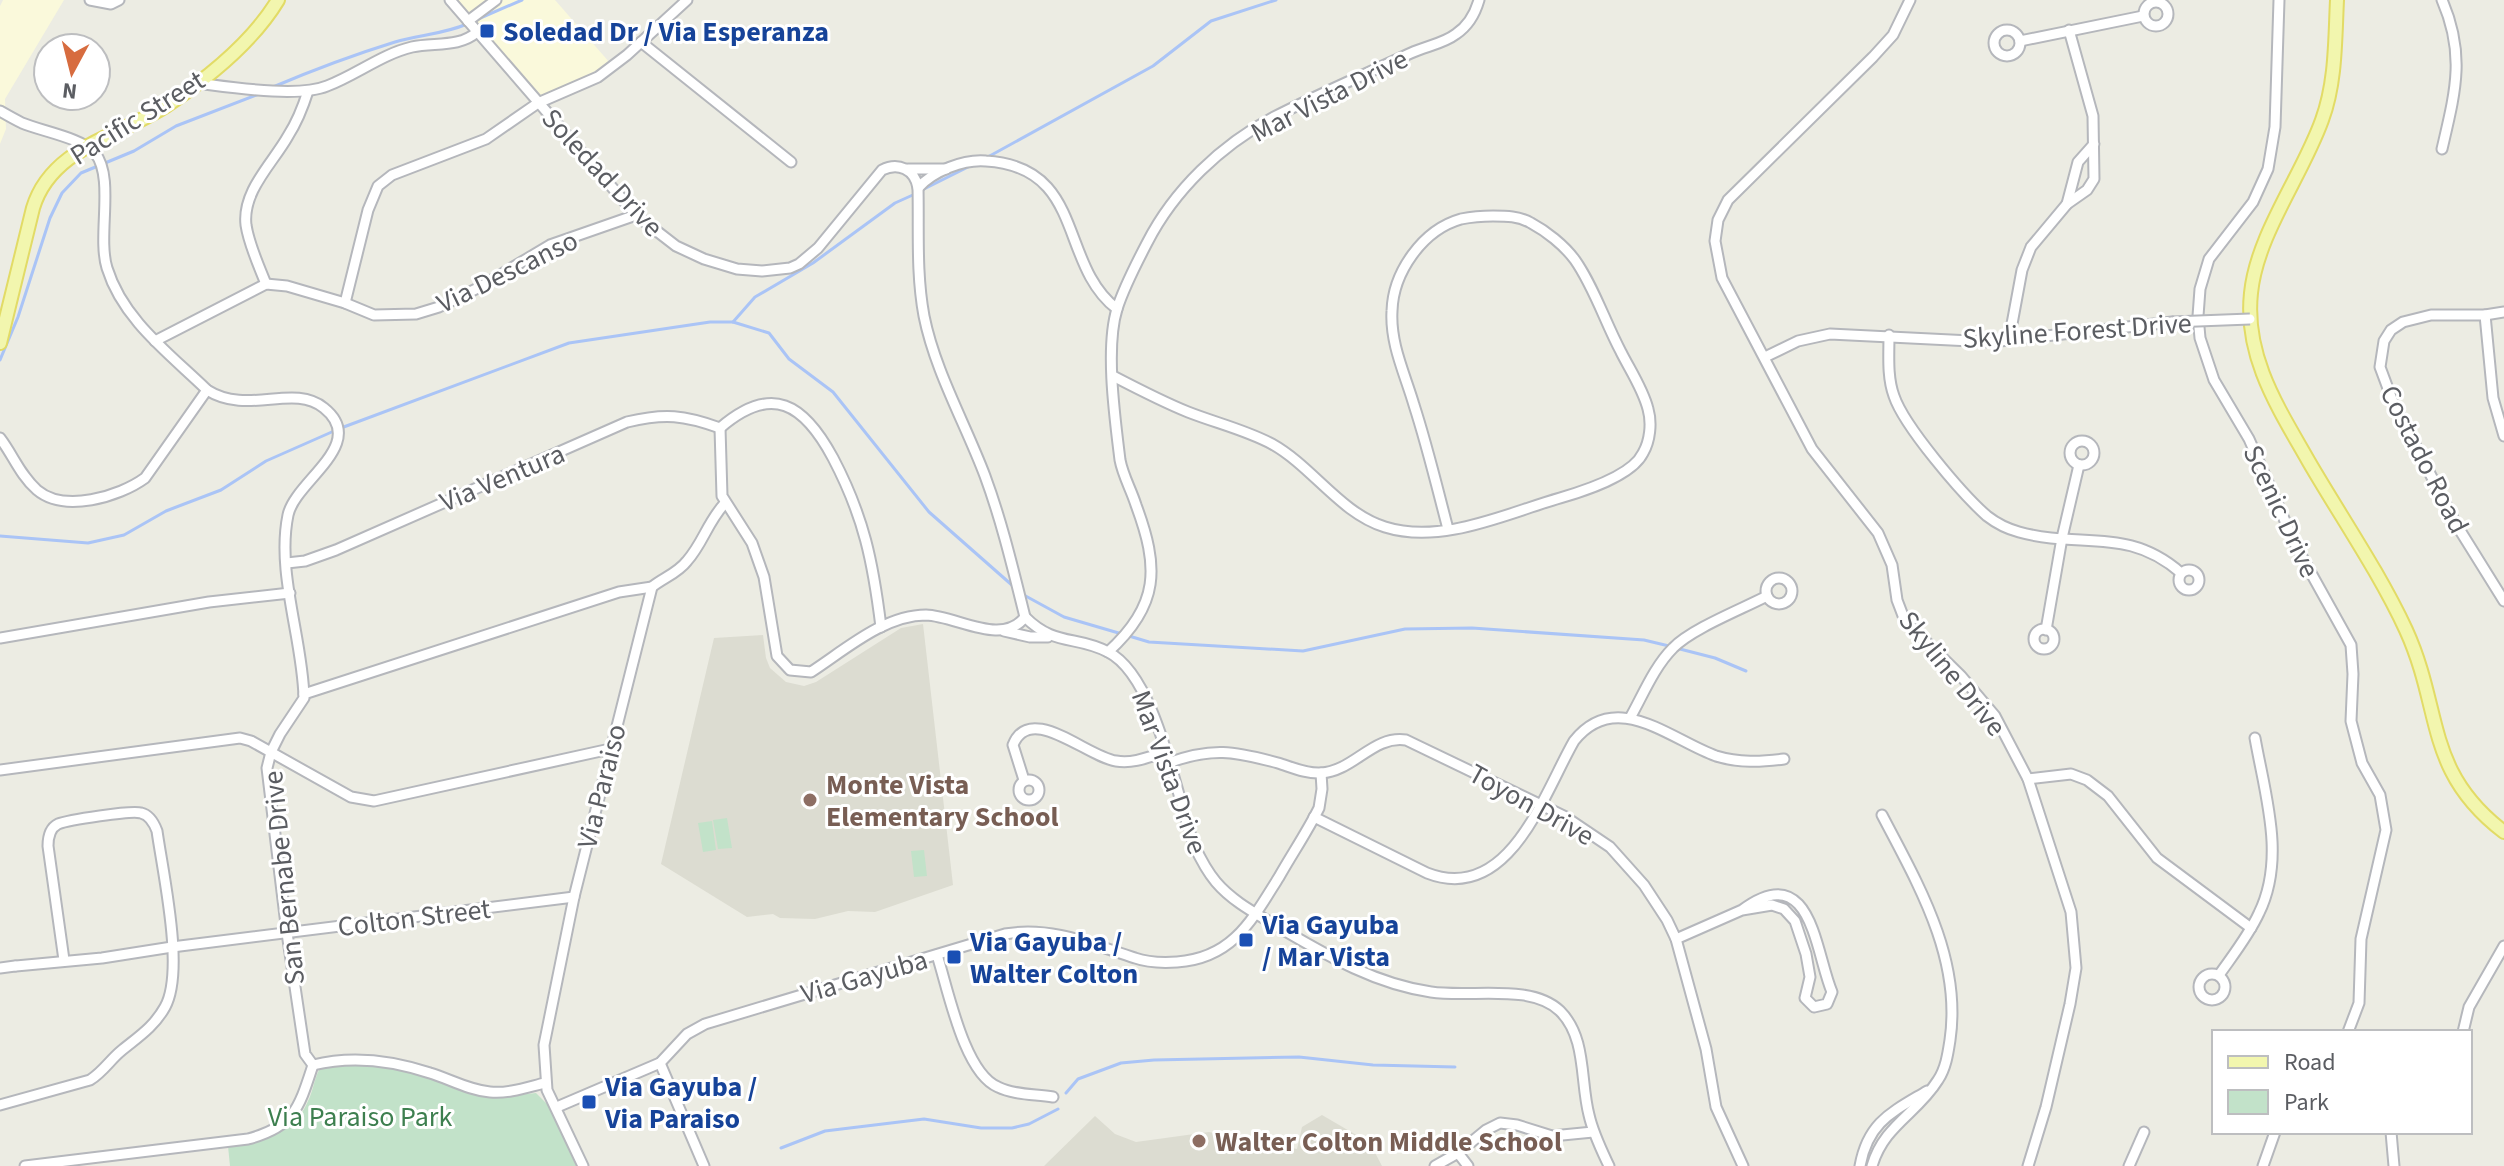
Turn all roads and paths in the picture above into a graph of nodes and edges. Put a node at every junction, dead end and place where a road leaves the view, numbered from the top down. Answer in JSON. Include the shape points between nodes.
{"nodes":[{"id":1,"x":90,"y":0,"type":"edge"},
{"id":2,"x":119,"y":0,"type":"edge"},
{"id":3,"x":278,"y":0,"type":"edge"},
{"id":4,"x":480,"y":0,"type":"edge"},
{"id":5,"x":687,"y":0,"type":"edge"},
{"id":6,"x":1479,"y":0,"type":"edge"},
{"id":7,"x":1910,"y":0,"type":"edge"},
{"id":8,"x":2279,"y":0,"type":"edge"},
{"id":9,"x":2337,"y":0,"type":"edge"},
{"id":10,"x":2442,"y":0,"type":"edge"},
{"id":11,"x":494,"y":1,"type":"edge"},
{"id":12,"x":457,"y":2,"type":"edge"},
{"id":13,"x":2143,"y":16,"type":"dead end"},
{"id":14,"x":468,"y":21,"type":"junction"},
{"id":15,"x":2069,"y":30,"type":"junction"},
{"id":16,"x":477,"y":32,"type":"junction"},
{"id":17,"x":2020,"y":41,"type":"dead end"},
{"id":18,"x":641,"y":42,"type":"junction"},
{"id":19,"x":197,"y":83,"type":"junction"},
{"id":20,"x":308,"y":91,"type":"junction"},
{"id":21,"x":538,"y":103,"type":"junction"},
{"id":22,"x":0,"y":111,"type":"edge"},
{"id":23,"x":2095,"y":144,"type":"junction"},
{"id":24,"x":88,"y":147,"type":"junction"},
{"id":25,"x":2442,"y":149,"type":"dead end"},
{"id":26,"x":791,"y":162,"type":"dead end"},
{"id":27,"x":906,"y":169,"type":"junction"},
{"id":28,"x":949,"y":169,"type":"junction"},
{"id":29,"x":918,"y":188,"type":"junction"},
{"id":30,"x":2067,"y":204,"type":"junction"},
{"id":31,"x":636,"y":215,"type":"junction"},
{"id":32,"x":266,"y":284,"type":"junction"},
{"id":33,"x":345,"y":303,"type":"junction"},
{"id":34,"x":1117,"y":309,"type":"junction"},
{"id":35,"x":2504,"y":312,"type":"edge"},
{"id":36,"x":2485,"y":315,"type":"junction"},
{"id":37,"x":2250,"y":319,"type":"junction"},
{"id":38,"x":1889,"y":335,"type":"junction"},
{"id":39,"x":2009,"y":340,"type":"junction"},
{"id":40,"x":155,"y":341,"type":"junction"},
{"id":41,"x":0,"y":343,"type":"edge"},
{"id":42,"x":1765,"y":357,"type":"junction"},
{"id":43,"x":1113,"y":376,"type":"junction"},
{"id":44,"x":207,"y":390,"type":"junction"},
{"id":45,"x":720,"y":428,"type":"junction"},
{"id":46,"x":2504,"y":436,"type":"edge"},
{"id":47,"x":0,"y":438,"type":"edge"},
{"id":48,"x":2079,"y":465,"type":"dead end"},
{"id":49,"x":725,"y":503,"type":"junction"},
{"id":50,"x":1448,"y":529,"type":"junction"},
{"id":51,"x":2062,"y":538,"type":"junction"},
{"id":52,"x":287,"y":563,"type":"junction"},
{"id":53,"x":2181,"y":573,"type":"dead end"},
{"id":54,"x":652,"y":587,"type":"junction"},
{"id":55,"x":290,"y":593,"type":"junction"},
{"id":56,"x":1767,"y":596,"type":"dead end"},
{"id":57,"x":2504,"y":601,"type":"edge"},
{"id":58,"x":1025,"y":617,"type":"junction"},
{"id":59,"x":881,"y":627,"type":"junction"},
{"id":60,"x":2046,"y":630,"type":"dead end"},
{"id":61,"x":1000,"y":631,"type":"junction"},
{"id":62,"x":1052,"y":637,"type":"junction"},
{"id":63,"x":0,"y":638,"type":"edge"},
{"id":64,"x":1108,"y":652,"type":"junction"},
{"id":65,"x":304,"y":694,"type":"junction"},
{"id":66,"x":1630,"y":718,"type":"junction"},
{"id":67,"x":2255,"y":738,"type":"dead end"},
{"id":68,"x":610,"y":749,"type":"junction"},
{"id":69,"x":271,"y":752,"type":"junction"},
{"id":70,"x":1165,"y":752,"type":"junction"},
{"id":71,"x":1784,"y":759,"type":"dead end"},
{"id":72,"x":1168,"y":763,"type":"junction"},
{"id":73,"x":0,"y":770,"type":"edge"},
{"id":74,"x":1321,"y":773,"type":"junction"},
{"id":75,"x":2028,"y":779,"type":"junction"},
{"id":76,"x":1024,"y":780,"type":"dead end"},
{"id":77,"x":1540,"y":804,"type":"junction"},
{"id":78,"x":1882,"y":815,"type":"dead end"},
{"id":79,"x":1314,"y":817,"type":"junction"},
{"id":80,"x":2504,"y":832,"type":"edge"},
{"id":81,"x":574,"y":897,"type":"junction"},
{"id":82,"x":1742,"y":910,"type":"junction"},
{"id":83,"x":1256,"y":914,"type":"junction"},
{"id":84,"x":2251,"y":928,"type":"junction"},
{"id":85,"x":287,"y":933,"type":"junction"},
{"id":86,"x":1676,"y":939,"type":"junction"},
{"id":87,"x":2504,"y":946,"type":"edge"},
{"id":88,"x":172,"y":947,"type":"junction"},
{"id":89,"x":937,"y":955,"type":"junction"},
{"id":90,"x":64,"y":960,"type":"junction"},
{"id":91,"x":0,"y":968,"type":"edge"},
{"id":92,"x":2219,"y":975,"type":"dead end"},
{"id":93,"x":2349,"y":1030,"type":"edge"},
{"id":94,"x":2463,"y":1030,"type":"edge"},
{"id":95,"x":660,"y":1063,"type":"junction"},
{"id":96,"x":313,"y":1065,"type":"junction"},
{"id":97,"x":545,"y":1083,"type":"junction"},
{"id":98,"x":1933,"y":1087,"type":"junction"},
{"id":99,"x":1053,"y":1097,"type":"dead end"},
{"id":100,"x":0,"y":1105,"type":"edge"},
{"id":101,"x":557,"y":1107,"type":"junction"},
{"id":102,"x":1593,"y":1132,"type":"junction"},
{"id":103,"x":2144,"y":1132,"type":"dead end"},
{"id":104,"x":2274,"y":1134,"type":"edge"},
{"id":105,"x":2391,"y":1134,"type":"edge"},
{"id":106,"x":1458,"y":1153,"type":"junction"},
{"id":107,"x":25,"y":1166,"type":"edge"},
{"id":108,"x":583,"y":1166,"type":"edge"},
{"id":109,"x":704,"y":1166,"type":"edge"},
{"id":110,"x":1435,"y":1166,"type":"edge"},
{"id":111,"x":1468,"y":1166,"type":"edge"},
{"id":112,"x":1609,"y":1166,"type":"edge"},
{"id":113,"x":1743,"y":1166,"type":"edge"},
{"id":114,"x":1860,"y":1166,"type":"edge"},
{"id":115,"x":1872,"y":1166,"type":"edge"},
{"id":116,"x":2028,"y":1166,"type":"edge"},
{"id":117,"x":2129,"y":1166,"type":"edge"},
{"id":118,"x":2263,"y":1166,"type":"edge"},
{"id":119,"x":2394,"y":1166,"type":"edge"}],
"edges":[{"from":1,"to":2,"type":"street"},
{"from":3,"to":19,"type":"main road","name":"Pacific Street","via":[[250,37]]},
{"from":4,"to":11,"type":"street"},
{"from":5,"to":18,"type":"street"},
{"from":6,"to":34,"type":"street","name":"Mar Vista Drive","via":[[1454,36],[1272,118],[1201,169],[1149,239]]},
{"from":7,"to":42,"type":"street","name":"Skyline Drive","via":[[1893,35],[1737,188],[1722,210],[1715,241],[1718,266]]},
{"from":8,"to":93,"type":"street","name":"Scenic Drive","via":[[2275,127],[2268,169],[2253,202],[2209,259],[2198,316],[2214,380],[2351,645],[2353,730],[2362,763],[2380,795],[2386,830],[2361,939],[2359,1003]]},
{"from":9,"to":37,"type":"main road","via":[[2329,97],[2262,252],[2253,278]]},
{"from":10,"to":25,"type":"street","via":[[2452,22],[2458,68]]},
{"from":11,"to":14,"type":"street"},
{"from":12,"to":14,"type":"street","name":"Soledad Drive"},
{"from":13,"to":15,"type":"street"},
{"from":14,"to":16,"type":"street","name":"Soledad Drive"},
{"from":15,"to":17,"type":"street"},
{"from":15,"to":23,"type":"street","via":[[2093,116]]},
{"from":16,"to":20,"type":"street","via":[[461,42],[402,50]]},
{"from":16,"to":21,"type":"street","name":"Soledad Drive"},
{"from":18,"to":21,"type":"street","via":[[598,77]]},
{"from":18,"to":26,"type":"street"},
{"from":19,"to":20,"type":"street"},
{"from":19,"to":24,"type":"main road","name":"Pacific Street"},
{"from":20,"to":32,"type":"street","via":[[248,209],[246,227]]},
{"from":21,"to":31,"type":"street","name":"Soledad Drive"},
{"from":21,"to":33,"type":"street","via":[[486,139],[381,182],[368,210]]},
{"from":22,"to":24,"type":"street"},
{"from":23,"to":30,"type":"street","via":[[2075,169]]},
{"from":23,"to":30,"type":"street","via":[[2092,185]]},
{"from":24,"to":40,"type":"street","via":[[102,168],[106,266],[128,312]]},
{"from":24,"to":41,"type":"main road","name":"Pacific Street","via":[[57,166],[39,190]]},
{"from":27,"to":28,"type":"street"},
{"from":27,"to":29,"type":"street"},
{"from":27,"to":31,"type":"street","name":"Soledad Drive","via":[[882,170],[808,258],[776,271],[737,269],[704,259],[676,246]]},
{"from":28,"to":29,"type":"street"},
{"from":28,"to":34,"type":"street","via":[[972,160],[1001,162],[1017,165],[1041,181],[1064,211],[1094,284]]},
{"from":29,"to":58,"type":"street","via":[[924,316],[986,477]]},
{"from":30,"to":39,"type":"street","via":[[2026,257]]},
{"from":31,"to":33,"type":"street","name":"Via Descanso","via":[[550,245],[428,311],[374,315]]},
{"from":32,"to":33,"type":"street","name":"Via Descanso"},
{"from":32,"to":40,"type":"street"},
{"from":34,"to":43,"type":"street","name":"Mar Vista Drive"},
{"from":35,"to":36,"type":"street","name":"Costado Road"},
{"from":36,"to":46,"type":"street","via":[[2493,398]]},
{"from":36,"to":57,"type":"street","name":"Costado Road","via":[[2431,315],[2403,322],[2384,341],[2380,367],[2456,524]]},
{"from":37,"to":39,"type":"street","name":"Skyline Forest Drive","bridge":true},
{"from":37,"to":80,"type":"main road","via":[[2271,394],[2405,628],[2447,767],[2475,807]]},
{"from":38,"to":39,"type":"street","name":"Skyline Forest Drive"},
{"from":38,"to":42,"type":"street","name":"Skyline Forest Drive","via":[[1816,336]]},
{"from":38,"to":51,"type":"street","via":[[1894,398],[1936,459],[1989,517],[2018,532]]},
{"from":40,"to":44,"type":"street"},
{"from":42,"to":75,"type":"street","name":"Skyline Drive","via":[[1812,449],[1878,533],[1905,621],[1995,716]]},
{"from":43,"to":50,"type":"street","via":[[1272,444],[1377,524],[1410,532]]},
{"from":43,"to":64,"type":"street","name":"Mar Vista Drive","via":[[1121,461],[1148,540],[1152,577],[1139,618]]},
{"from":44,"to":47,"type":"street","via":[[145,478],[96,499],[44,495],[18,468]]},
{"from":44,"to":52,"type":"street","via":[[246,402],[314,401],[333,418],[338,433],[332,456],[292,502]]},
{"from":45,"to":49,"type":"street"},
{"from":45,"to":52,"type":"street","name":"Via Ventura","via":[[658,415],[627,422],[336,550]]},
{"from":45,"to":59,"type":"street","via":[[744,410],[769,403],[797,410],[813,425],[859,511]]},
{"from":48,"to":51,"type":"street"},
{"from":49,"to":54,"type":"street","via":[[689,560]]},
{"from":49,"to":59,"type":"street","via":[[752,543],[764,577],[773,644],[790,670],[811,672]]},
{"from":50,"to":50,"type":"street","via":[[1608,480],[1634,465],[1647,445],[1648,408],[1575,260],[1559,243],[1518,218],[1462,219],[1446,227],[1410,257],[1393,299],[1397,353]]},
{"from":51,"to":53,"type":"street","via":[[2145,548]]},
{"from":51,"to":60,"type":"street"},
{"from":52,"to":55,"type":"street"},
{"from":54,"to":65,"type":"street","via":[[619,592]]},
{"from":54,"to":68,"type":"street","name":"Via Paraiso"},
{"from":55,"to":63,"type":"street"},
{"from":55,"to":65,"type":"street"},
{"from":56,"to":66,"type":"street","via":[[1674,646]]},
{"from":58,"to":61,"type":"street"},
{"from":58,"to":62,"type":"street"},
{"from":59,"to":61,"type":"street","via":[[931,615]]},
{"from":61,"to":62,"type":"street"},
{"from":62,"to":64,"type":"street"},
{"from":64,"to":70,"type":"street","name":"Mar Vista Drive","via":[[1127,666],[1143,689]]},
{"from":65,"to":69,"type":"street","name":"San Bernabe Drive"},
{"from":66,"to":71,"type":"street","via":[[1725,758]]},
{"from":66,"to":77,"type":"street","via":[[1581,732]]},
{"from":67,"to":84,"type":"street","via":[[2273,869]]},
{"from":68,"to":69,"type":"street","via":[[374,801],[351,797]]},
{"from":68,"to":81,"type":"street","name":"Via Paraiso"},
{"from":69,"to":73,"type":"street","via":[[236,738]]},
{"from":69,"to":85,"type":"street","name":"San Bernabe Drive","via":[[267,768]]},
{"from":70,"to":72,"type":"street","name":"Mar Vista Drive"},
{"from":70,"to":76,"type":"street","via":[[1132,762],[1114,761],[1045,729],[1031,728],[1013,745]]},
{"from":72,"to":74,"type":"street","via":[[1228,751]]},
{"from":72,"to":83,"type":"street","name":"Mar Vista Drive","via":[[1202,862],[1228,894]]},
{"from":74,"to":77,"type":"street","name":"Toyon Drive","via":[[1398,739]]},
{"from":74,"to":79,"type":"street","name":"Via Gayuba"},
{"from":75,"to":84,"type":"street","via":[[2071,774],[2087,780],[2108,796],[2157,858]]},
{"from":75,"to":116,"type":"street","name":"Skyline Drive","via":[[2071,912],[2076,968]]},
{"from":77,"to":79,"type":"street","via":[[1509,853],[1478,875],[1459,879],[1438,878]]},
{"from":77,"to":86,"type":"street","name":"Toyon Drive","via":[[1610,847],[1644,885]]},
{"from":78,"to":98,"type":"street","via":[[1928,907],[1950,982],[1950,1044]]},
{"from":79,"to":83,"type":"street","name":"Via Gayuba"},
{"from":81,"to":85,"type":"street","name":"Colton Street"},
{"from":81,"to":97,"type":"street","name":"Via Paraiso","via":[[545,1038]]},
{"from":82,"to":82,"type":"street","via":[[1772,905],[1790,914],[1809,971],[1805,998],[1814,1007],[1827,1004],[1832,992],[1805,911],[1792,900],[1775,896]]},
{"from":82,"to":86,"type":"street"},
{"from":83,"to":89,"type":"street","name":"Via Gayuba","via":[[1227,946],[1184,961],[1145,961],[1037,931],[994,936]]},
{"from":83,"to":102,"type":"street","name":"Mar Vista Drive","via":[[1344,964],[1392,984],[1453,995],[1532,995],[1554,1005],[1577,1040]]},
{"from":84,"to":92,"type":"street"},
{"from":85,"to":88,"type":"street","name":"Colton Street"},
{"from":85,"to":96,"type":"street","name":"San Bernabe Drive","via":[[305,1054]]},
{"from":86,"to":113,"type":"street","name":"Toyon Drive","via":[[1716,1107]]},
{"from":87,"to":94,"type":"street","via":[[2469,1007]]},
{"from":88,"to":90,"type":"street","name":"Colton Street"},
{"from":88,"to":90,"type":"street","via":[[157,831],[144,814],[130,812],[61,823],[50,832]]},
{"from":88,"to":100,"type":"street","via":[[166,1006],[102,1072]]},
{"from":89,"to":95,"type":"street","name":"Via Gayuba","via":[[705,1024],[687,1034]]},
{"from":89,"to":99,"type":"street","via":[[967,1050],[981,1075],[1000,1089]]},
{"from":90,"to":91,"type":"street","name":"Colton Street"},
{"from":95,"to":101,"type":"street","name":"Via Gayuba"},
{"from":95,"to":109,"type":"street"},
{"from":96,"to":97,"type":"street","via":[[338,1059],[386,1062],[493,1093]]},
{"from":96,"to":107,"type":"street","via":[[296,1112],[269,1133]]},
{"from":97,"to":101,"type":"street","name":"Via Paraiso"},
{"from":98,"to":114,"type":"street","via":[[1884,1117],[1870,1136]]},
{"from":98,"to":115,"type":"street","via":[[1883,1138]]},
{"from":101,"to":108,"type":"street","name":"Via Paraiso"},
{"from":102,"to":106,"type":"street","via":[[1552,1136],[1500,1123]]},
{"from":102,"to":112,"type":"street","name":"Mar Vista Drive"},
{"from":103,"to":117,"type":"street"},
{"from":104,"to":118,"type":"street"},
{"from":105,"to":119,"type":"street"},
{"from":106,"to":110,"type":"street"},
{"from":106,"to":111,"type":"street"}]}
